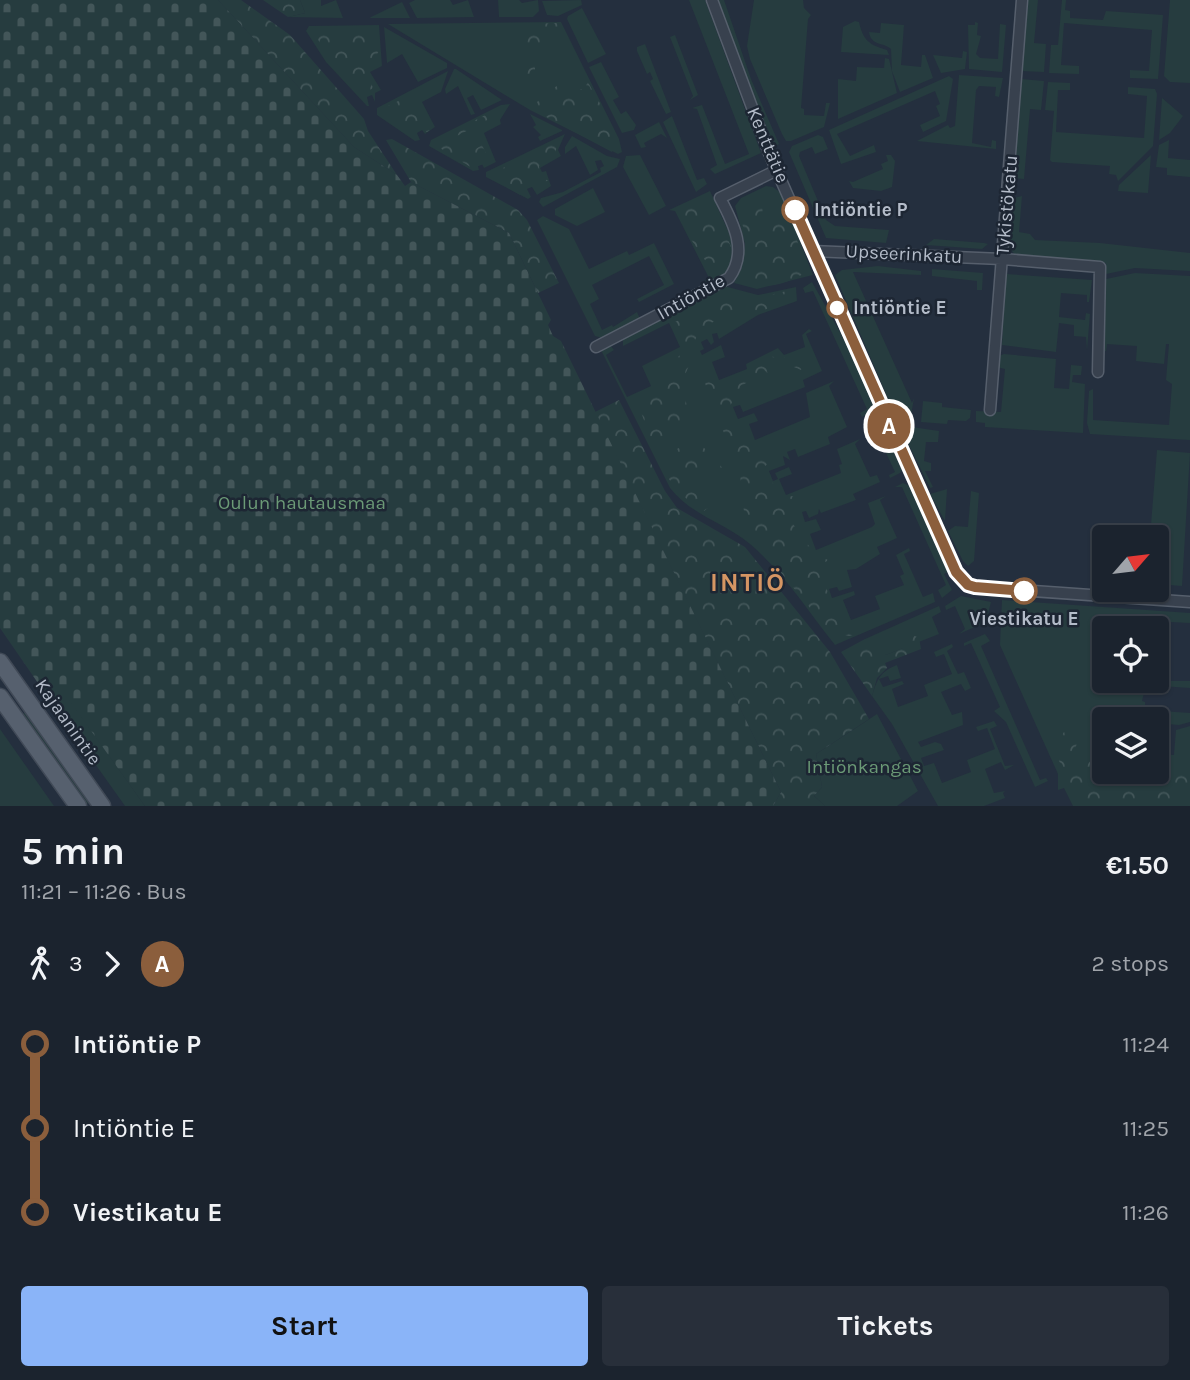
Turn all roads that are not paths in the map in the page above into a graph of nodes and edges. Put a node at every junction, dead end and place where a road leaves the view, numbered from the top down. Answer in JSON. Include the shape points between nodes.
{"nodes":[{"id":1,"x":712,"y":0,"type":"edge"},
{"id":2,"x":1022,"y":0,"type":"edge"},
{"id":3,"x":777,"y":170,"type":"junction"},
{"id":4,"x":812,"y":251,"type":"junction"},
{"id":5,"x":1003,"y":259,"type":"junction"},
{"id":6,"x":596,"y":347,"type":"dead end"},
{"id":7,"x":1098,"y":372,"type":"dead end"},
{"id":8,"x":990,"y":410,"type":"dead end"},
{"id":9,"x":1190,"y":602,"type":"edge"},
{"id":10,"x":0,"y":662,"type":"edge"},
{"id":11,"x":0,"y":697,"type":"edge"},
{"id":12,"x":79,"y":806,"type":"edge"},
{"id":13,"x":102,"y":806,"type":"edge"}],
"edges":[{"from":1,"to":3,"type":"street","name":"Kenttätie"},
{"from":2,"to":5,"type":"street","name":"Tykistökatu"},
{"from":3,"to":4,"type":"street","name":"Kenttätie"},
{"from":3,"to":6,"type":"street","name":"Intiöntie","via":[[720,198],[738,244],[738,265],[729,278]]},
{"from":4,"to":5,"type":"street","name":"Upseerinkatu"},
{"from":4,"to":9,"type":"street","name":"Kenttätie","via":[[956,572],[968,585]]},
{"from":5,"to":7,"type":"street","name":"Upseerinkatu","via":[[1100,267]]},
{"from":5,"to":8,"type":"street","name":"Tykistökatu"},
{"from":10,"to":13,"type":"main road","name":"Kajaanintie"},
{"from":11,"to":12,"type":"main road","name":"Kajaanintie"}]}
